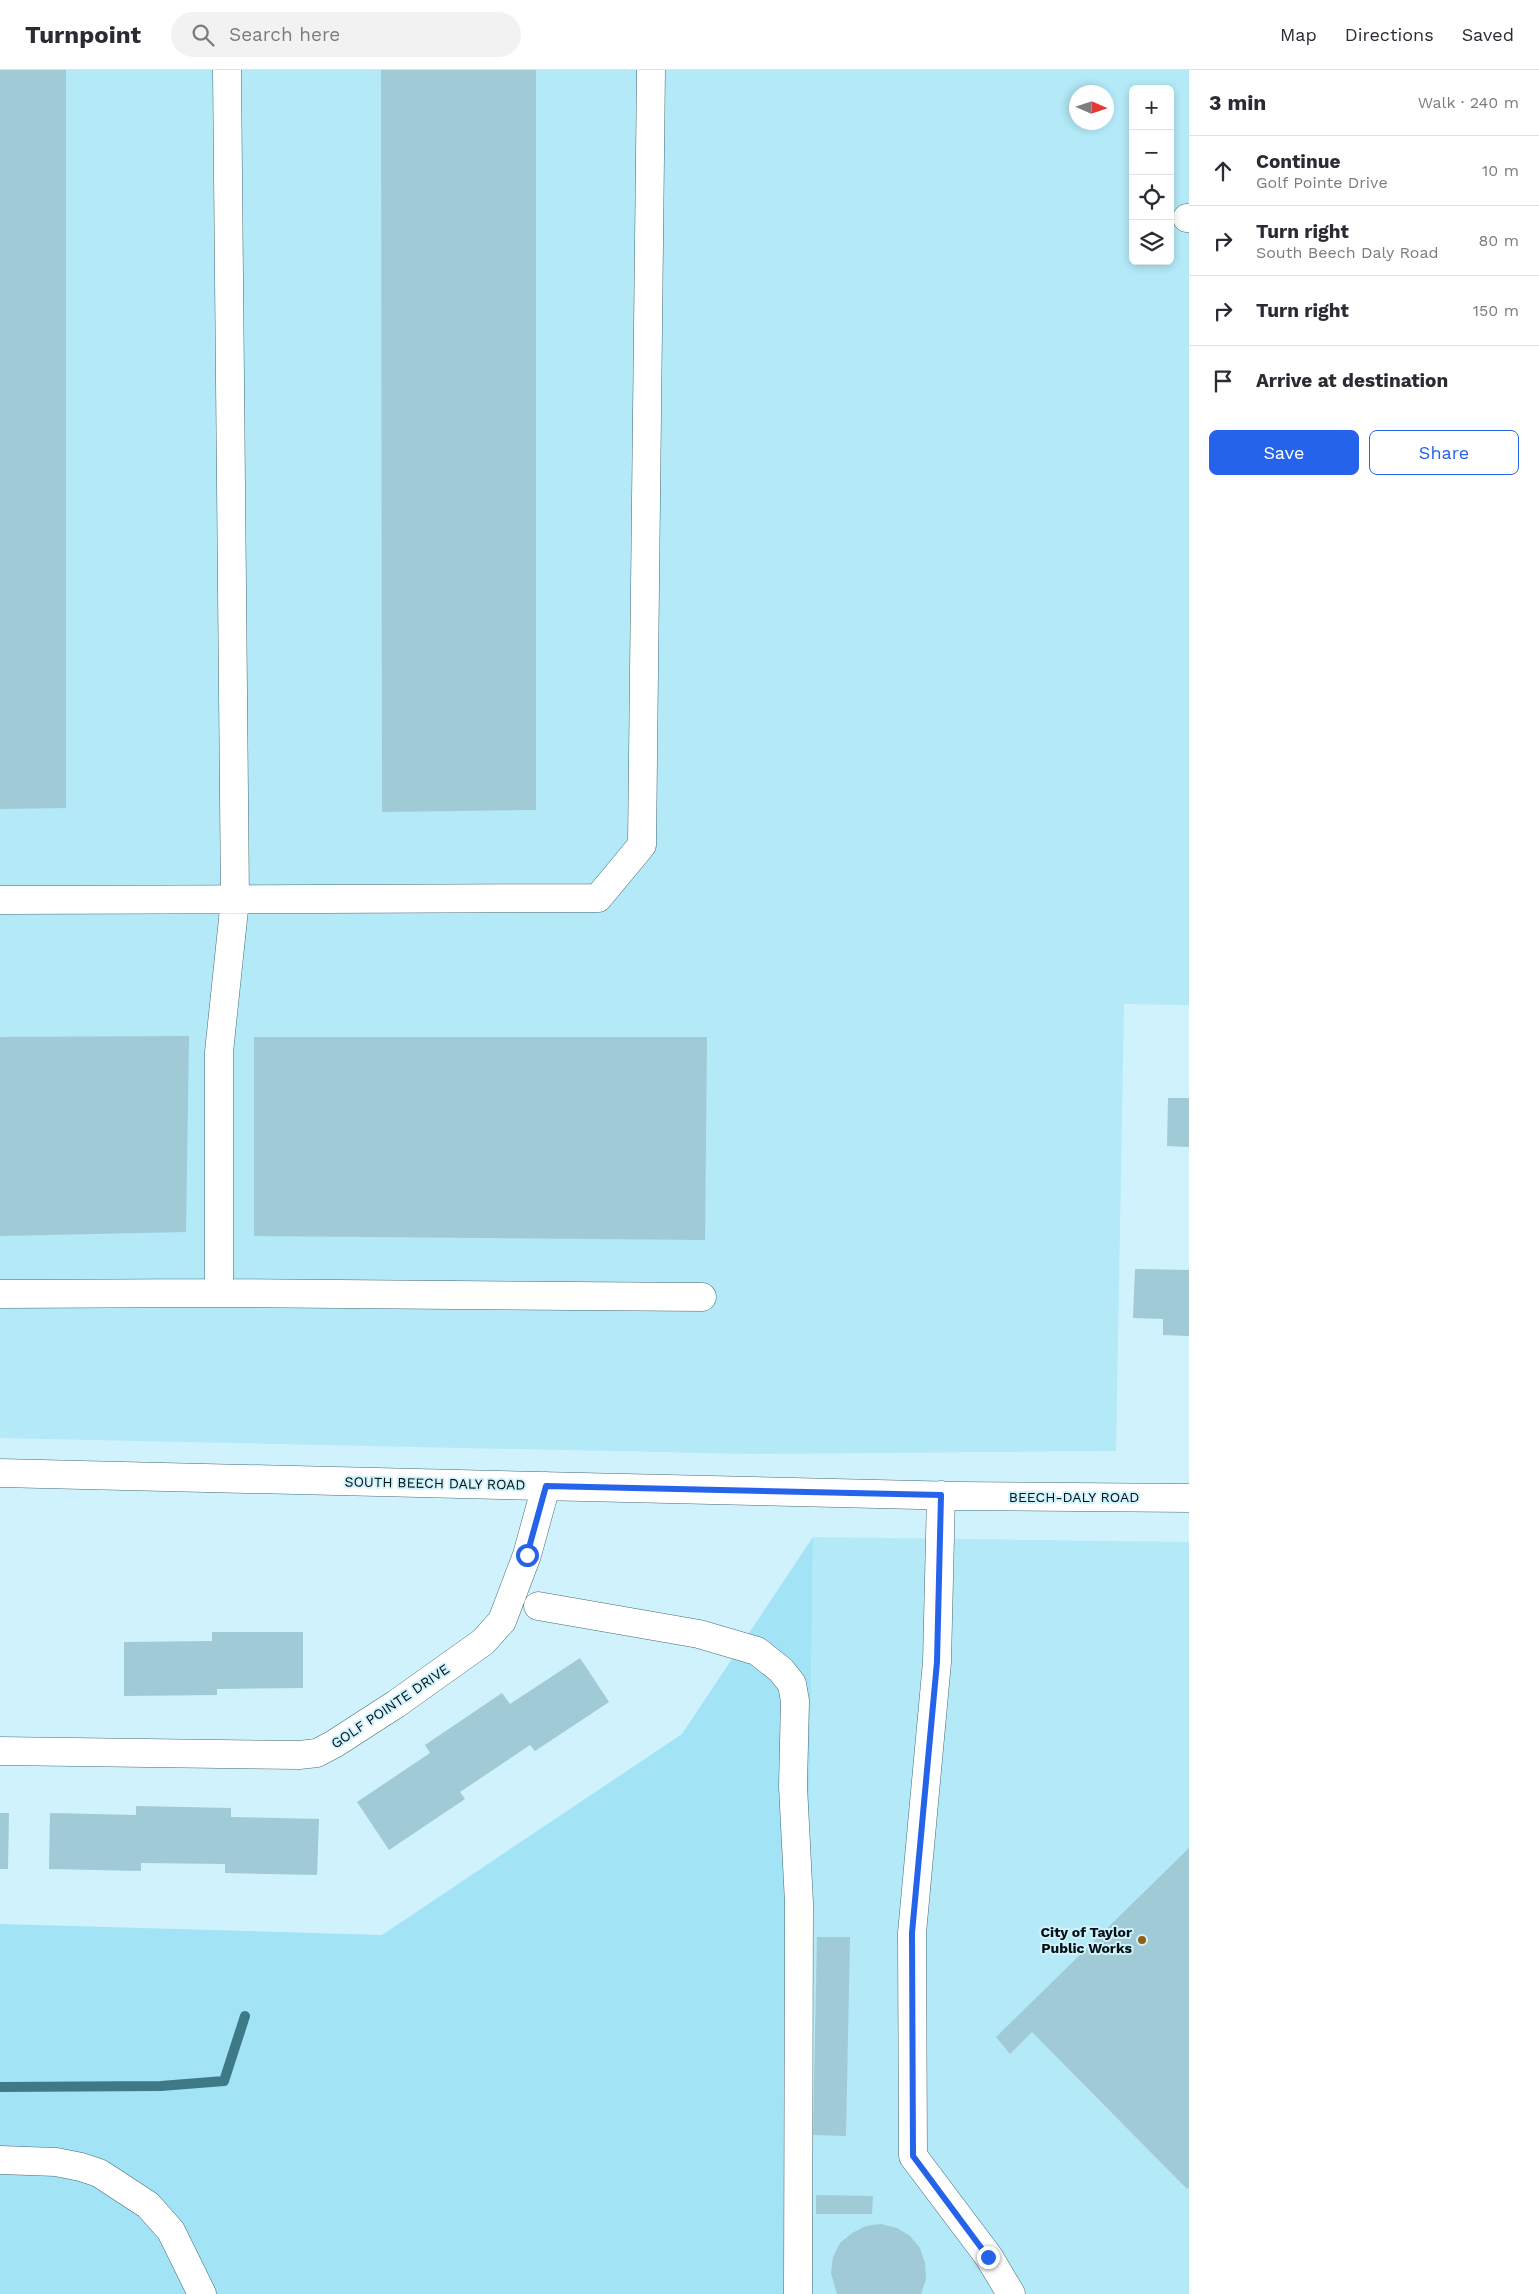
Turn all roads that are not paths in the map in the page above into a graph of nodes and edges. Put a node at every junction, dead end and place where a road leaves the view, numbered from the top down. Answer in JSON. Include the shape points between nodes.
{"nodes":[{"id":1,"x":227,"y":70,"type":"edge"},
{"id":2,"x":651,"y":70,"type":"edge"},
{"id":3,"x":0,"y":900,"type":"edge"},
{"id":4,"x":235,"y":900,"type":"junction"},
{"id":5,"x":219,"y":1293,"type":"junction"},
{"id":6,"x":0,"y":1294,"type":"edge"},
{"id":7,"x":702,"y":1297,"type":"dead end"},
{"id":8,"x":0,"y":1473,"type":"edge"},
{"id":9,"x":546,"y":1486,"type":"junction"},
{"id":10,"x":950,"y":1496,"type":"junction"},
{"id":11,"x":1189,"y":1498,"type":"edge"},
{"id":12,"x":538,"y":1606,"type":"dead end"},
{"id":13,"x":0,"y":1751,"type":"edge"},
{"id":14,"x":0,"y":2160,"type":"edge"},
{"id":15,"x":202,"y":2294,"type":"edge"},
{"id":16,"x":798,"y":2294,"type":"edge"},
{"id":17,"x":1011,"y":2294,"type":"edge"}],
"edges":[{"from":1,"to":4,"type":"street"},
{"from":2,"to":4,"type":"street","via":[[642,845],[598,898]]},
{"from":3,"to":4,"type":"street"},
{"from":4,"to":5,"type":"street","via":[[219,1052]]},
{"from":5,"to":6,"type":"street"},
{"from":5,"to":7,"type":"street"},
{"from":8,"to":9,"type":"street","name":"SOUTH BEECH DALY ROAD"},
{"from":9,"to":10,"type":"street","name":"SOUTH BEECH DALY ROAD"},
{"from":9,"to":13,"type":"street","name":"GOLF POINTE DRIVE","via":[[527,1555],[502,1621],[483,1642],[396,1704],[317,1753]]},
{"from":10,"to":11,"type":"street","name":"BEECH-DALY ROAD"},
{"from":10,"to":17,"type":"street","via":[[912,1933],[913,2156],[988,2257]]},
{"from":12,"to":16,"type":"street","via":[[699,1634],[758,1651],[792,1684],[799,1903]]},
{"from":14,"to":15,"type":"street","via":[[56,2162],[81,2167],[99,2173],[148,2205],[171,2231]]}]}
